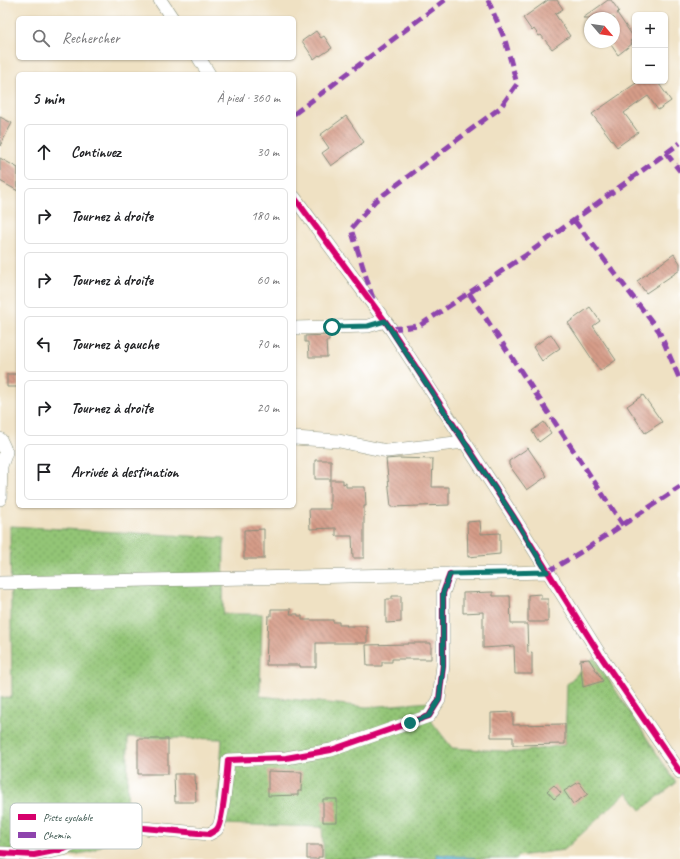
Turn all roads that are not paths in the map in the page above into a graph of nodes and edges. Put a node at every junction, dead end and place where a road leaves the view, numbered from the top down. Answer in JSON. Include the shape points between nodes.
{"nodes":[{"id":1,"x":160,"y":0,"type":"edge"},
{"id":2,"x":171,"y":16,"type":"edge"},
{"id":3,"x":199,"y":60,"type":"edge"},
{"id":4,"x":208,"y":72,"type":"edge"},
{"id":5,"x":296,"y":199,"type":"edge"},
{"id":6,"x":385,"y":321,"type":"junction"},
{"id":7,"x":296,"y":328,"type":"edge"},
{"id":8,"x":296,"y":438,"type":"edge"},
{"id":9,"x":0,"y":439,"type":"edge"},
{"id":10,"x":464,"y":442,"type":"junction"},
{"id":11,"x":8,"y":452,"type":"edge"},
{"id":12,"x":0,"y":499,"type":"edge"},
{"id":13,"x":547,"y":572,"type":"junction"},
{"id":14,"x":450,"y":574,"type":"junction"},
{"id":15,"x":0,"y":582,"type":"edge"},
{"id":16,"x":680,"y":772,"type":"edge"},
{"id":17,"x":142,"y":828,"type":"edge"},
{"id":18,"x":64,"y":849,"type":"edge"},
{"id":19,"x":0,"y":853,"type":"edge"}],
"edges":[{"from":1,"to":2,"type":"street"},
{"from":3,"to":4,"type":"street"},
{"from":5,"to":6,"type":"street"},
{"from":6,"to":7,"type":"street","via":[[368,326]]},
{"from":6,"to":10,"type":"street"},
{"from":8,"to":10,"type":"street","via":[[339,441],[387,451]]},
{"from":9,"to":11,"type":"street"},
{"from":10,"to":13,"type":"street"},
{"from":11,"to":12,"type":"street","via":[[1,466]]},
{"from":13,"to":14,"type":"street"},
{"from":13,"to":16,"type":"street"},
{"from":14,"to":15,"type":"street"},
{"from":14,"to":17,"type":"street","via":[[443,593],[443,665],[439,700],[429,716],[331,750],[286,758],[228,760],[222,818],[217,829],[209,834]]},
{"from":18,"to":19,"type":"street","via":[[34,855]]}]}
